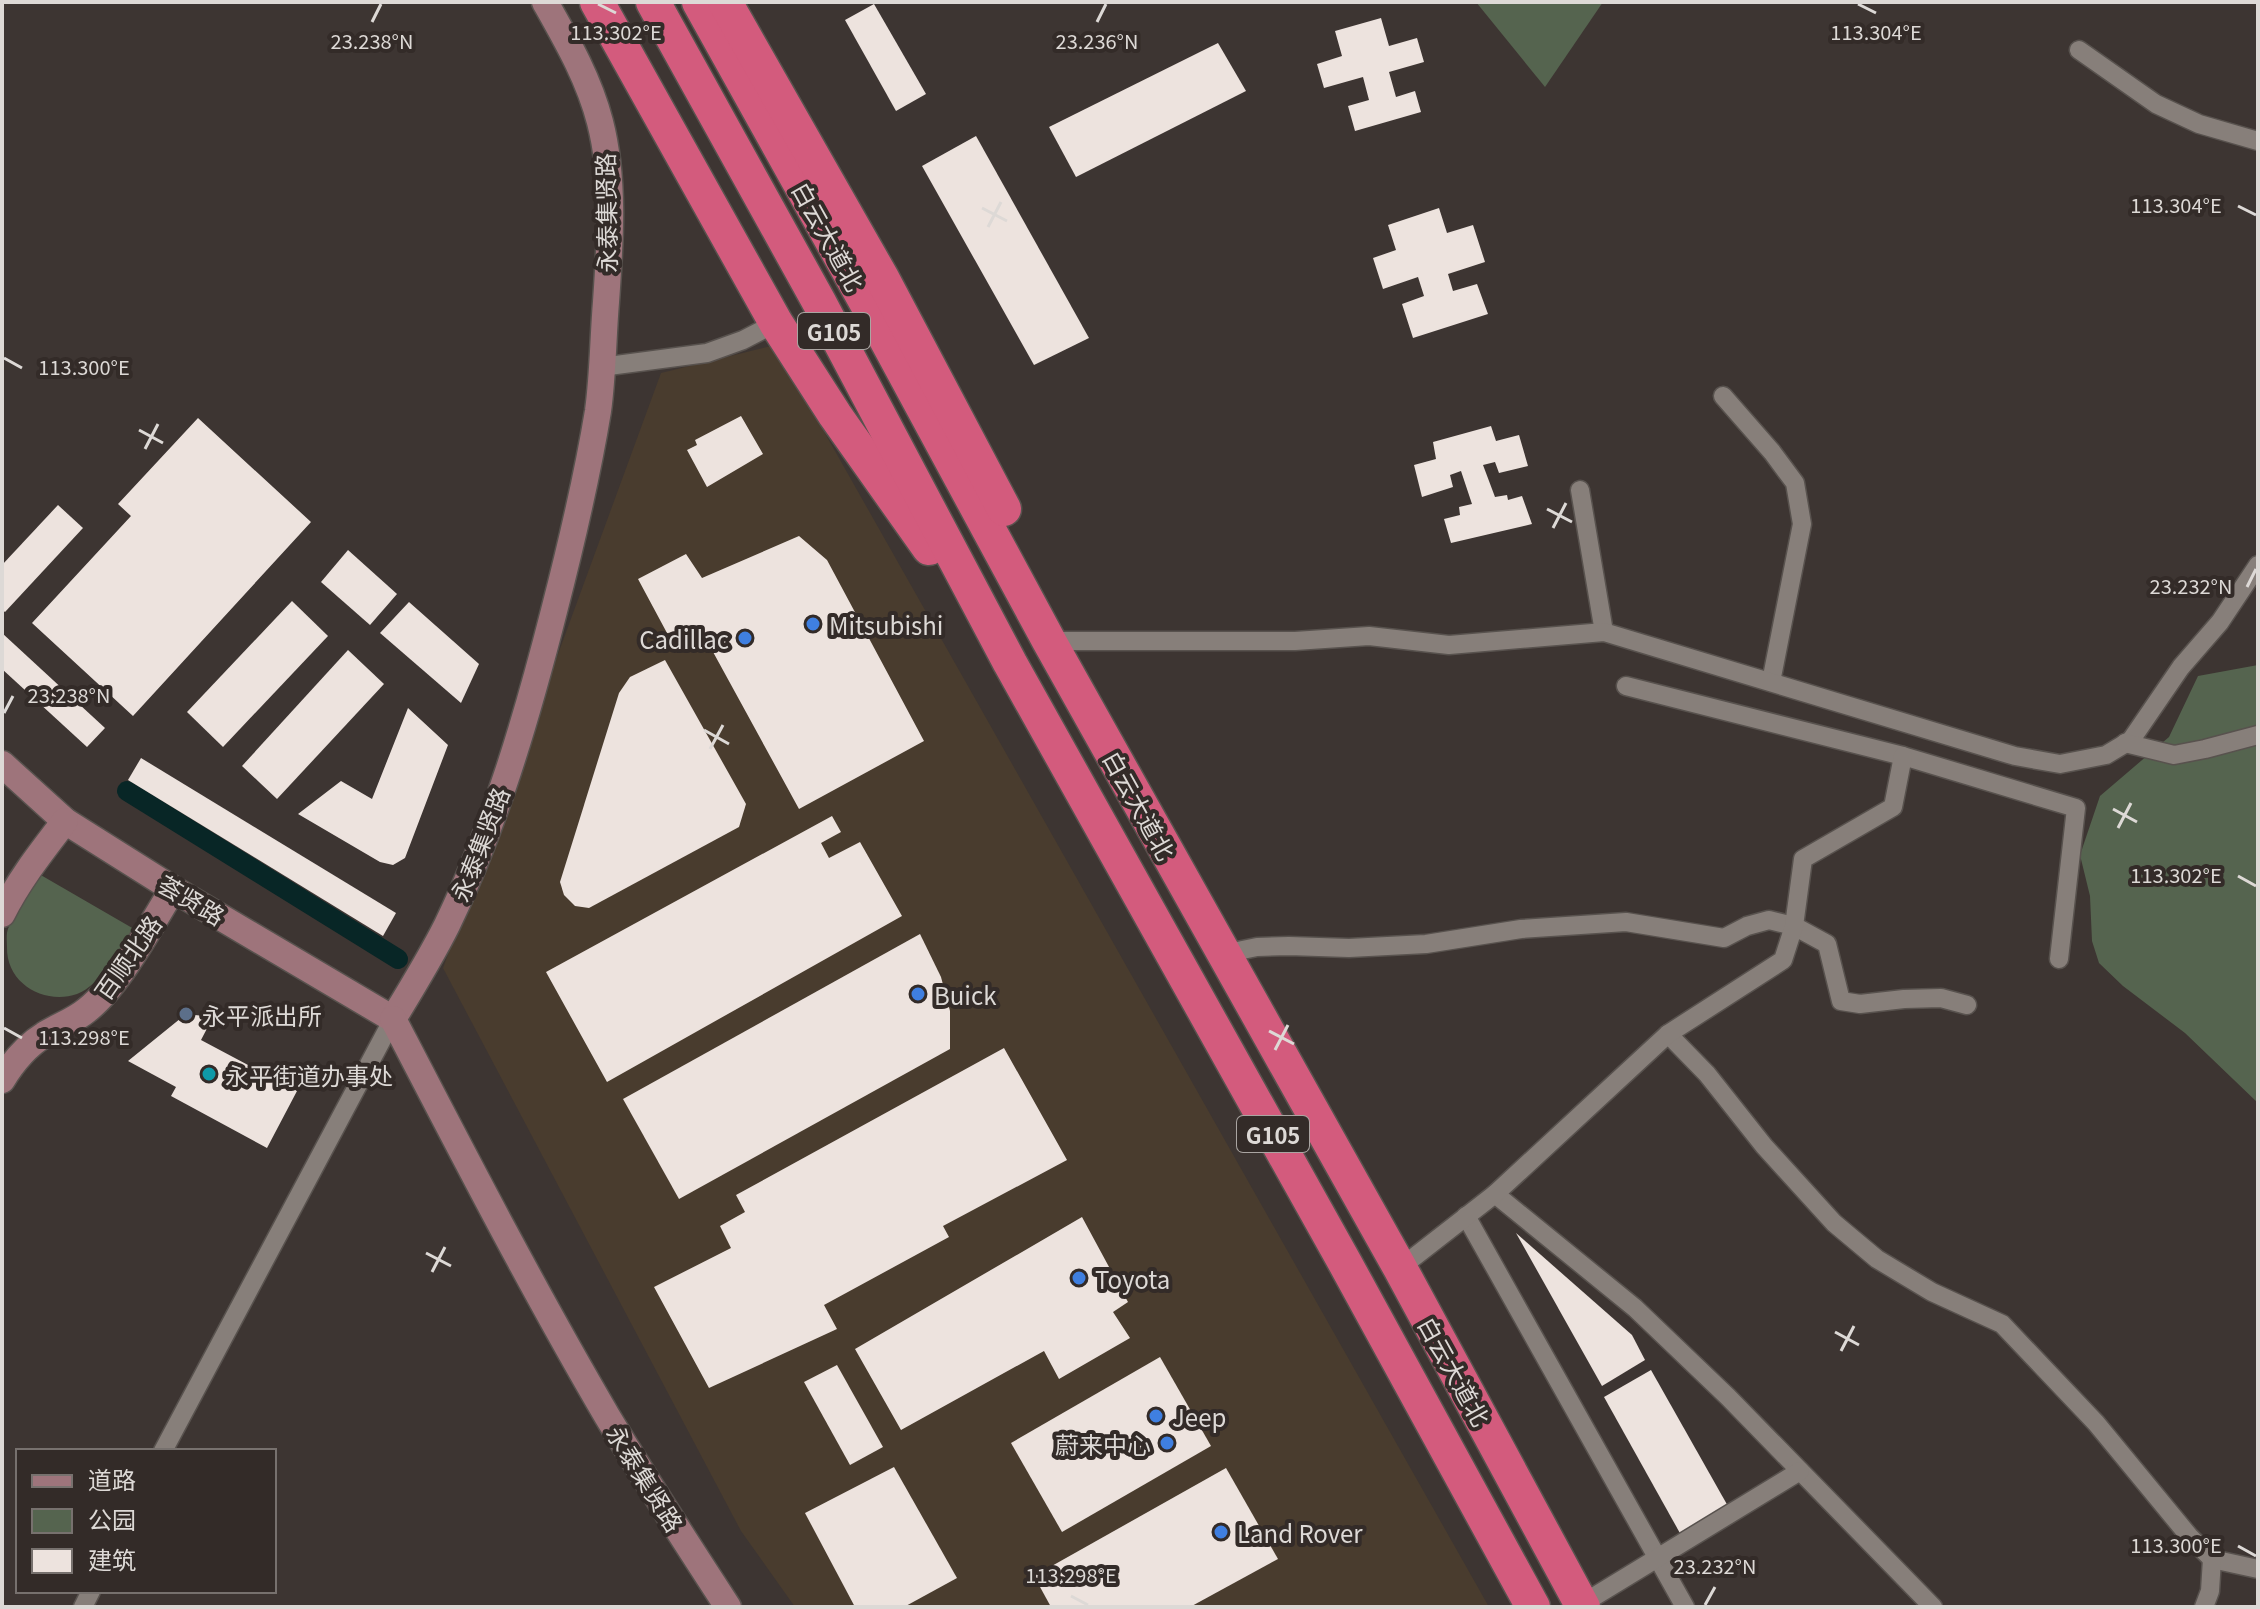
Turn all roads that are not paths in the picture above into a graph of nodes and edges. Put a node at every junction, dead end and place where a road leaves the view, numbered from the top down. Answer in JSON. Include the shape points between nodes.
{"nodes":[{"id":1,"x":545,"y":2,"type":"edge"},
{"id":2,"x":597,"y":2,"type":"edge"},
{"id":3,"x":653,"y":2,"type":"edge"},
{"id":4,"x":699,"y":2,"type":"edge"},
{"id":5,"x":725,"y":2,"type":"edge"},
{"id":6,"x":2079,"y":50,"type":"dead end"},
{"id":7,"x":2258,"y":141,"type":"edge"},
{"id":8,"x":776,"y":323,"type":"junction"},
{"id":9,"x":601,"y":367,"type":"junction"},
{"id":10,"x":1723,"y":396,"type":"dead end"},
{"id":11,"x":1580,"y":490,"type":"dead end"},
{"id":12,"x":2258,"y":565,"type":"edge"},
{"id":13,"x":1604,"y":632,"type":"junction"},
{"id":14,"x":1049,"y":641,"type":"junction"},
{"id":15,"x":1010,"y":663,"type":"junction"},
{"id":16,"x":1771,"y":682,"type":"junction"},
{"id":17,"x":1626,"y":686,"type":"dead end"},
{"id":18,"x":2258,"y":735,"type":"edge"},
{"id":19,"x":2125,"y":743,"type":"junction"},
{"id":20,"x":1903,"y":756,"type":"junction"},
{"id":21,"x":2,"y":764,"type":"edge"},
{"id":22,"x":65,"y":821,"type":"junction"},
{"id":23,"x":173,"y":889,"type":"junction"},
{"id":24,"x":2,"y":914,"type":"edge"},
{"id":25,"x":1794,"y":926,"type":"junction"},
{"id":26,"x":1223,"y":954,"type":"junction"},
{"id":27,"x":2059,"y":959,"type":"dead end"},
{"id":28,"x":1967,"y":1005,"type":"dead end"},
{"id":29,"x":393,"y":1019,"type":"junction"},
{"id":30,"x":1668,"y":1034,"type":"junction"},
{"id":31,"x":2,"y":1080,"type":"edge"},
{"id":32,"x":1495,"y":1194,"type":"junction"},
{"id":33,"x":1466,"y":1216,"type":"junction"},
{"id":34,"x":1400,"y":1268,"type":"junction"},
{"id":35,"x":164,"y":1449,"type":"edge"},
{"id":36,"x":1800,"y":1471,"type":"junction"},
{"id":37,"x":1657,"y":1557,"type":"junction"},
{"id":38,"x":2212,"y":1559,"type":"junction"},
{"id":39,"x":2258,"y":1569,"type":"edge"},
{"id":40,"x":1583,"y":1606,"type":"edge"},
{"id":41,"x":728,"y":1607,"type":"edge"},
{"id":42,"x":1533,"y":1607,"type":"edge"},
{"id":43,"x":1685,"y":1607,"type":"edge"},
{"id":44,"x":1933,"y":1607,"type":"edge"},
{"id":45,"x":2204,"y":1607,"type":"edge"}],
"edges":[{"from":1,"to":9,"type":"street","name":"永泰集贤路","via":[[580,65],[607,162]]},
{"from":2,"to":8,"type":"highway","number":"G105"},
{"from":3,"to":15,"type":"highway","name":"白云大道北","number":"G105"},
{"from":4,"to":14,"type":"highway","name":"白云大道北","number":"G105"},
{"from":5,"to":14,"type":"highway","number":"G105","via":[[882,278],[1007,514]]},
{"from":6,"to":7,"type":"street","via":[[2156,104],[2199,124]]},
{"from":8,"to":9,"type":"street","via":[[707,353]]},
{"from":8,"to":15,"type":"highway","number":"G105"},
{"from":9,"to":29,"type":"street","name":"永泰集贤路","via":[[584,486],[520,735],[471,871],[428,962]]},
{"from":10,"to":16,"type":"street","via":[[1795,483],[1802,524]]},
{"from":11,"to":13,"type":"street"},
{"from":12,"to":19,"type":"street"},
{"from":13,"to":14,"type":"street","via":[[1449,645],[1369,636]]},
{"from":13,"to":16,"type":"street"},
{"from":14,"to":26,"type":"highway","name":"白云大道北","number":"G105"},
{"from":15,"to":42,"type":"highway","name":"白云大道北","number":"G105"},
{"from":16,"to":19,"type":"street","via":[[2015,756],[2060,764],[2106,755]]},
{"from":17,"to":20,"type":"street"},
{"from":18,"to":19,"type":"street","via":[[2174,755]]},
{"from":20,"to":25,"type":"street","via":[[1893,807],[1803,859]]},
{"from":20,"to":27,"type":"street","via":[[2076,808]]},
{"from":21,"to":22,"type":"street","name":"荟贤路"},
{"from":22,"to":23,"type":"street","name":"荟贤路"},
{"from":22,"to":24,"type":"street"},
{"from":23,"to":29,"type":"street","name":"荟贤路"},
{"from":23,"to":31,"type":"street","name":"百顺北路","via":[[106,993],[87,1011],[25,1049]]},
{"from":25,"to":26,"type":"street","via":[[1769,920],[1724,938],[1626,922],[1521,929],[1426,944],[1257,947]]},
{"from":25,"to":28,"type":"street","via":[[1827,944],[1841,1001],[1941,998]]},
{"from":25,"to":30,"type":"street","via":[[1783,960]]},
{"from":26,"to":34,"type":"highway","name":"白云大道北","number":"G105"},
{"from":29,"to":35,"type":"street"},
{"from":29,"to":41,"type":"street","name":"永泰集贤路","via":[[570,1351]]},
{"from":30,"to":32,"type":"street"},
{"from":30,"to":38,"type":"street","via":[[1834,1223],[1877,1259],[1942,1298],[2002,1324],[2096,1423]]},
{"from":32,"to":33,"type":"street"},
{"from":32,"to":36,"type":"street","via":[[1635,1308]]},
{"from":33,"to":34,"type":"street"},
{"from":33,"to":37,"type":"street"},
{"from":34,"to":40,"type":"highway","name":"白云大道北","number":"G105"},
{"from":36,"to":37,"type":"street"},
{"from":36,"to":44,"type":"street"},
{"from":37,"to":40,"type":"street"},
{"from":37,"to":43,"type":"street"},
{"from":38,"to":39,"type":"street"},
{"from":38,"to":45,"type":"street"}]}
